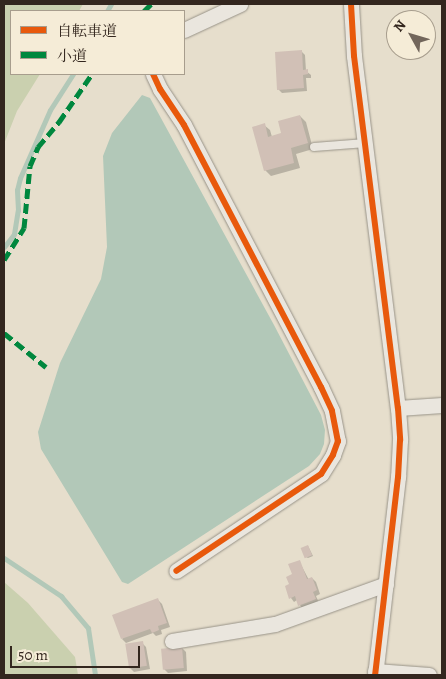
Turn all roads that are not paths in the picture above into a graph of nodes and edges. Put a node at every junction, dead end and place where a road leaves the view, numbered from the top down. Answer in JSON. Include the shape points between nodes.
{"nodes":[{"id":1,"x":240,"y":4,"type":"edge"},
{"id":2,"x":351,"y":4,"type":"edge"},
{"id":3,"x":185,"y":30,"type":"edge"},
{"id":4,"x":153,"y":75,"type":"edge"},
{"id":5,"x":366,"y":143,"type":"junction"},
{"id":6,"x":314,"y":147,"type":"dead end"},
{"id":7,"x":442,"y":405,"type":"edge"},
{"id":8,"x":398,"y":408,"type":"junction"},
{"id":9,"x":176,"y":571,"type":"dead end"},
{"id":10,"x":386,"y":584,"type":"junction"},
{"id":11,"x":172,"y":641,"type":"dead end"},
{"id":12,"x":375,"y":673,"type":"edge"},
{"id":13,"x":429,"y":675,"type":"edge"}],
"edges":[{"from":1,"to":3,"type":"street"},
{"from":2,"to":5,"type":"street","via":[[354,56]]},
{"from":4,"to":9,"type":"street","via":[[184,125],[321,387],[332,411],[338,441],[321,474]]},
{"from":5,"to":6,"type":"lane"},
{"from":5,"to":8,"type":"street"},
{"from":7,"to":8,"type":"street"},
{"from":8,"to":10,"type":"street","via":[[398,477]]},
{"from":10,"to":11,"type":"street","via":[[275,624]]},
{"from":10,"to":12,"type":"street"},
{"from":12,"to":13,"type":"street"}]}
